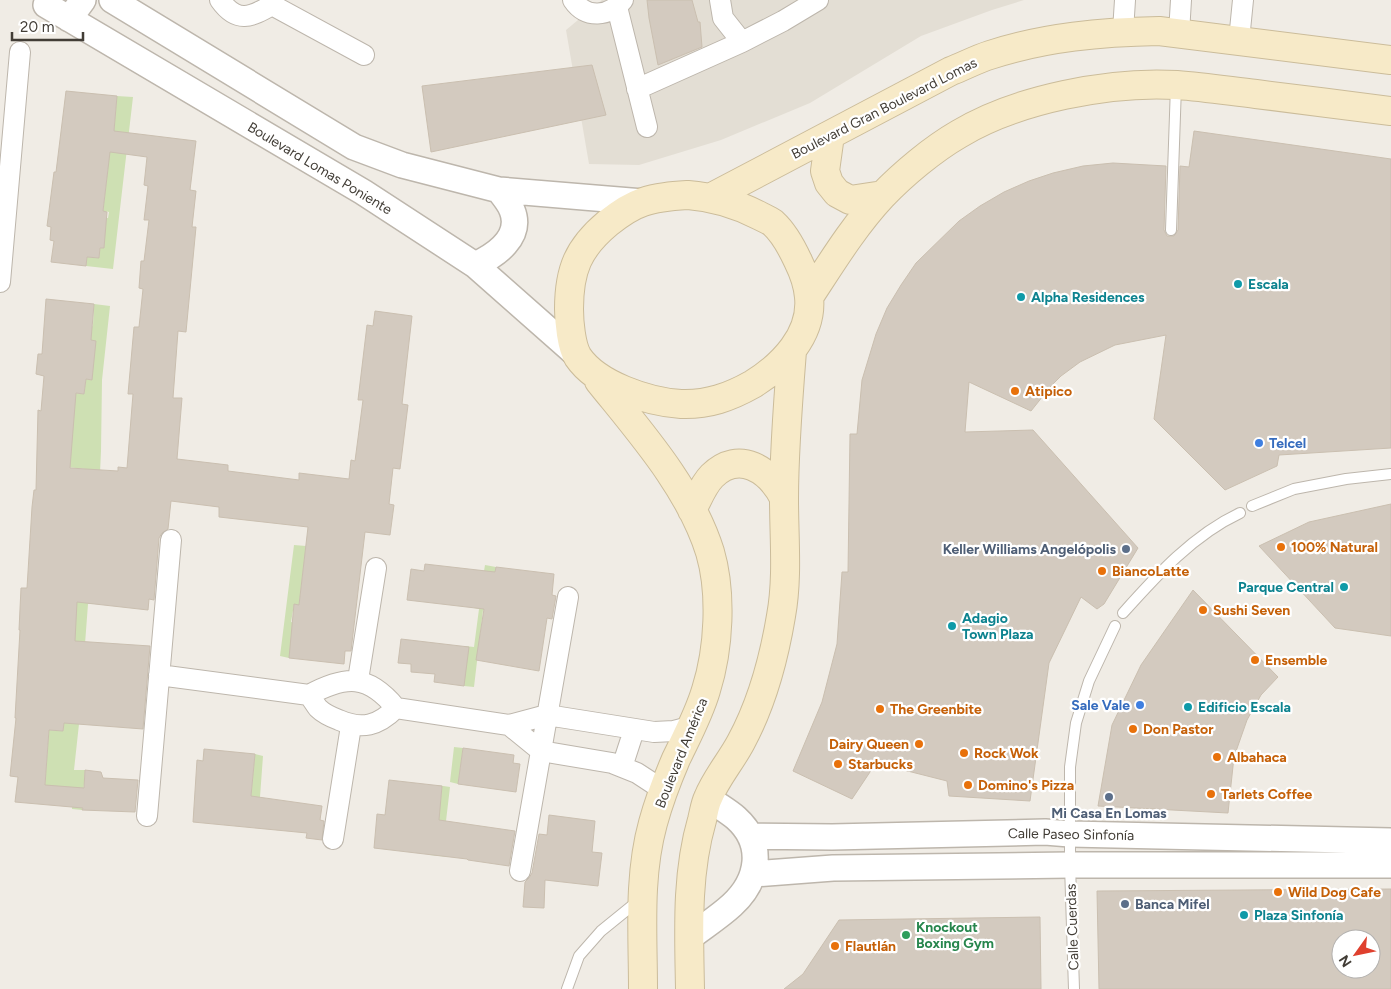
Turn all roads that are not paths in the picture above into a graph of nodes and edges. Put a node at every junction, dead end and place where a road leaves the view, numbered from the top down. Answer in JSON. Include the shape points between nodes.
{"nodes":[{"id":1,"x":112,"y":0,"type":"edge"},
{"id":2,"x":220,"y":0,"type":"edge"},
{"id":3,"x":573,"y":0,"type":"edge"},
{"id":4,"x":720,"y":0,"type":"edge"},
{"id":5,"x":818,"y":0,"type":"edge"},
{"id":6,"x":1125,"y":0,"type":"edge"},
{"id":7,"x":1181,"y":0,"type":"edge"},
{"id":8,"x":1242,"y":0,"type":"edge"},
{"id":9,"x":272,"y":2,"type":"edge"},
{"id":10,"x":620,"y":4,"type":"edge"},
{"id":11,"x":46,"y":5,"type":"dead end"},
{"id":12,"x":76,"y":9,"type":"edge"},
{"id":13,"x":1122,"y":31,"type":"junction"},
{"id":14,"x":1179,"y":33,"type":"junction"},
{"id":15,"x":1239,"y":40,"type":"junction"},
{"id":16,"x":742,"y":42,"type":"junction"},
{"id":17,"x":20,"y":52,"type":"dead end"},
{"id":18,"x":364,"y":55,"type":"dead end"},
{"id":19,"x":1391,"y":60,"type":"edge"},
{"id":20,"x":1176,"y":85,"type":"junction"},
{"id":21,"x":637,"y":89,"type":"junction"},
{"id":22,"x":1391,"y":111,"type":"edge"},
{"id":23,"x":6,"y":125,"type":"edge"},
{"id":24,"x":647,"y":127,"type":"dead end"},
{"id":25,"x":830,"y":135,"type":"junction"},
{"id":26,"x":499,"y":190,"type":"junction"},
{"id":27,"x":883,"y":195,"type":"junction"},
{"id":28,"x":712,"y":197,"type":"junction"},
{"id":29,"x":643,"y":202,"type":"junction"},
{"id":30,"x":1171,"y":230,"type":"dead end"},
{"id":31,"x":2,"y":244,"type":"edge"},
{"id":32,"x":475,"y":265,"type":"junction"},
{"id":33,"x":0,"y":282,"type":"edge"},
{"id":34,"x":809,"y":297,"type":"junction"},
{"id":35,"x":792,"y":351,"type":"junction"},
{"id":36,"x":585,"y":365,"type":"junction"},
{"id":37,"x":1391,"y":474,"type":"edge"},
{"id":38,"x":784,"y":498,"type":"junction"},
{"id":39,"x":1252,"y":506,"type":"dead end"},
{"id":40,"x":692,"y":510,"type":"junction"},
{"id":41,"x":1240,"y":513,"type":"dead end"},
{"id":42,"x":171,"y":540,"type":"dead end"},
{"id":43,"x":376,"y":568,"type":"dead end"},
{"id":44,"x":568,"y":597,"type":"dead end"},
{"id":45,"x":1122,"y":613,"type":"dead end"},
{"id":46,"x":1115,"y":626,"type":"dead end"},
{"id":47,"x":159,"y":675,"type":"junction"},
{"id":48,"x":358,"y":680,"type":"junction"},
{"id":49,"x":310,"y":695,"type":"junction"},
{"id":50,"x":396,"y":708,"type":"junction"},
{"id":51,"x":547,"y":715,"type":"junction"},
{"id":52,"x":509,"y":725,"type":"junction"},
{"id":53,"x":351,"y":726,"type":"junction"},
{"id":54,"x":693,"y":726,"type":"junction"},
{"id":55,"x":634,"y":730,"type":"junction"},
{"id":56,"x":541,"y":751,"type":"junction"},
{"id":57,"x":622,"y":767,"type":"junction"},
{"id":58,"x":663,"y":790,"type":"junction"},
{"id":59,"x":708,"y":798,"type":"junction"},
{"id":60,"x":147,"y":816,"type":"dead end"},
{"id":61,"x":1070,"y":834,"type":"junction"},
{"id":62,"x":750,"y":836,"type":"junction"},
{"id":63,"x":333,"y":839,"type":"dead end"},
{"id":64,"x":1391,"y":841,"type":"edge"},
{"id":65,"x":1070,"y":865,"type":"junction"},
{"id":66,"x":1391,"y":865,"type":"edge"},
{"id":67,"x":520,"y":871,"type":"dead end"},
{"id":68,"x":754,"y":874,"type":"junction"},
{"id":69,"x":643,"y":897,"type":"junction"},
{"id":70,"x":689,"y":938,"type":"junction"},
{"id":71,"x":571,"y":986,"type":"edge"},
{"id":72,"x":643,"y":989,"type":"edge"},
{"id":73,"x":690,"y":989,"type":"edge"},
{"id":74,"x":1074,"y":989,"type":"edge"}],
"edges":[{"from":1,"to":26,"type":"street","via":[[354,147],[402,165]]},
{"from":2,"to":9,"type":"street","via":[[232,12],[246,17]]},
{"from":3,"to":10,"type":"street","via":[[580,9],[599,14]]},
{"from":4,"to":16,"type":"street","via":[[723,18]]},
{"from":5,"to":16,"type":"street"},
{"from":6,"to":13,"type":"street"},
{"from":7,"to":14,"type":"street"},
{"from":8,"to":15,"type":"street"},
{"from":9,"to":18,"type":"street"},
{"from":10,"to":21,"type":"street"},
{"from":11,"to":12,"type":"street","name":"Boulevard Lomas Poniente"},
{"from":12,"to":32,"type":"street","name":"Boulevard Lomas Poniente"},
{"from":13,"to":14,"type":"main road","name":"Boulevard Gran Boulevard Lomas"},
{"from":13,"to":25,"type":"main road","name":"Boulevard Gran Boulevard Lomas","via":[[1042,41],[990,55],[951,71]]},
{"from":14,"to":15,"type":"main road","name":"Boulevard Gran Boulevard Lomas"},
{"from":15,"to":19,"type":"main road","name":"Boulevard Gran Boulevard Lomas"},
{"from":16,"to":21,"type":"street"},
{"from":17,"to":23,"type":"street"},
{"from":20,"to":22,"type":"main road"},
{"from":20,"to":27,"type":"main road","via":[[1117,86],[1044,100],[999,114],[959,134],[923,159]]},
{"from":20,"to":30,"type":"lane"},
{"from":21,"to":24,"type":"street"},
{"from":23,"to":31,"type":"street"},
{"from":25,"to":27,"type":"main road","via":[[825,171],[828,183],[850,200]]},
{"from":25,"to":28,"type":"main road","name":"Boulevard Gran Boulevard Lomas"},
{"from":26,"to":29,"type":"street"},
{"from":26,"to":32,"type":"street","via":[[511,207],[514,228],[498,253]]},
{"from":27,"to":34,"type":"main road","via":[[853,231]]},
{"from":28,"to":29,"type":"main road","via":[[675,196]]},
{"from":28,"to":34,"type":"main road","via":[[744,207],[773,224],[792,246]]},
{"from":29,"to":36,"type":"main road","via":[[616,216],[593,235],[573,272],[569,323]]},
{"from":31,"to":33,"type":"street"},
{"from":32,"to":36,"type":"street","name":"Boulevard Lomas Poniente"},
{"from":34,"to":35,"type":"main road","via":[[808,321]]},
{"from":35,"to":36,"type":"main road","via":[[766,375],[737,393],[710,402],[684,404],[663,402],[625,390]]},
{"from":35,"to":38,"type":"main road"},
{"from":36,"to":40,"type":"main road","name":"Boulevard América","via":[[651,445]]},
{"from":37,"to":39,"type":"lane","via":[[1294,488]]},
{"from":38,"to":40,"type":"main road","via":[[774,482],[758,468],[735,464],[712,476]]},
{"from":38,"to":59,"type":"main road","via":[[782,615],[764,687],[741,742]]},
{"from":40,"to":54,"type":"main road","name":"Boulevard América","via":[[710,552],[716,586],[717,624],[712,664]]},
{"from":41,"to":45,"type":"lane","via":[[1204,534],[1178,556]]},
{"from":42,"to":47,"type":"street"},
{"from":43,"to":48,"type":"street"},
{"from":44,"to":51,"type":"street"},
{"from":46,"to":61,"type":"lane","name":"Calle Cuerdas","via":[[1088,681],[1076,723],[1070,767]]},
{"from":47,"to":49,"type":"street"},
{"from":47,"to":60,"type":"street"},
{"from":48,"to":49,"type":"street","via":[[337,682]]},
{"from":48,"to":50,"type":"street","via":[[375,688]]},
{"from":49,"to":53,"type":"street","via":[[318,708]]},
{"from":50,"to":52,"type":"street"},
{"from":50,"to":53,"type":"street","via":[[375,723]]},
{"from":51,"to":52,"type":"street"},
{"from":51,"to":55,"type":"street"},
{"from":51,"to":56,"type":"street"},
{"from":52,"to":56,"type":"street"},
{"from":53,"to":63,"type":"street"},
{"from":54,"to":55,"type":"street","via":[[674,731]]},
{"from":54,"to":58,"type":"main road","name":"Boulevard América"},
{"from":55,"to":57,"type":"street"},
{"from":56,"to":57,"type":"street"},
{"from":56,"to":67,"type":"street"},
{"from":57,"to":58,"type":"street"},
{"from":58,"to":69,"type":"main road","name":"Boulevard América","via":[[646,860]]},
{"from":59,"to":62,"type":"street","via":[[736,819]]},
{"from":59,"to":70,"type":"main road","via":[[692,868]]},
{"from":61,"to":62,"type":"street","name":"Calle Paseo Sinfonía"},
{"from":61,"to":64,"type":"street","name":"Calle Paseo Sinfonía"},
{"from":61,"to":65,"type":"lane","name":"Calle Cuerdas"},
{"from":62,"to":68,"type":"street","via":[[756,856]]},
{"from":65,"to":66,"type":"street"},
{"from":65,"to":68,"type":"street","via":[[833,868]]},
{"from":65,"to":74,"type":"lane","name":"Calle Cuerdas"},
{"from":68,"to":70,"type":"street","via":[[732,905]]},
{"from":69,"to":71,"type":"lane","via":[[595,937],[580,956]]},
{"from":69,"to":72,"type":"main road","name":"Boulevard América"},
{"from":70,"to":73,"type":"main road"}]}
